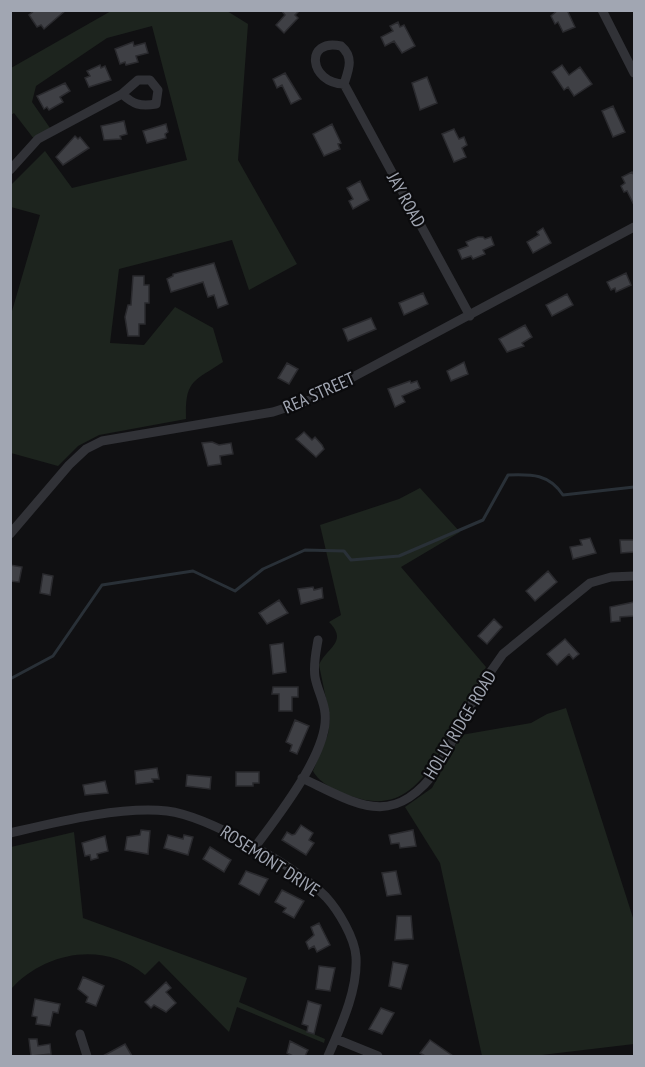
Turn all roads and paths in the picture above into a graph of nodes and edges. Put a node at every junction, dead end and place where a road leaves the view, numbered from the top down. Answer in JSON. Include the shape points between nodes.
{"nodes":[{"id":1,"x":602,"y":10,"type":"edge"},
{"id":2,"x":634,"y":73,"type":"edge"},
{"id":3,"x":344,"y":84,"type":"junction"},
{"id":4,"x":122,"y":94,"type":"dead end"},
{"id":5,"x":10,"y":170,"type":"edge"},
{"id":6,"x":634,"y":227,"type":"edge"},
{"id":7,"x":470,"y":316,"type":"junction"},
{"id":8,"x":10,"y":534,"type":"edge"},
{"id":9,"x":634,"y":576,"type":"edge"},
{"id":10,"x":318,"y":640,"type":"dead end"},
{"id":11,"x":302,"y":778,"type":"junction"},
{"id":12,"x":10,"y":833,"type":"edge"},
{"id":13,"x":255,"y":847,"type":"junction"},
{"id":14,"x":80,"y":1034,"type":"dead end"},
{"id":15,"x":336,"y":1039,"type":"junction"},
{"id":16,"x":87,"y":1056,"type":"edge"},
{"id":17,"x":328,"y":1056,"type":"edge"},
{"id":18,"x":378,"y":1056,"type":"edge"}],
"edges":[{"from":1,"to":2,"type":"street"},
{"from":3,"to":3,"type":"street","via":[[348,51],[341,46],[325,46],[318,51],[317,70],[326,79]]},
{"from":3,"to":7,"type":"street","name":"JAY ROAD"},
{"from":4,"to":5,"type":"street","via":[[38,139]]},
{"from":6,"to":7,"type":"street","name":"REA STREET"},
{"from":7,"to":8,"type":"street","name":"REA STREET","via":[[341,385],[291,407],[118,437],[94,445],[69,465]]},
{"from":9,"to":11,"type":"street","name":"HOLLY RIDGE ROAD","via":[[590,583],[503,654],[482,684],[438,768],[408,798],[384,807],[357,805]]},
{"from":10,"to":11,"type":"street","via":[[315,677],[325,714],[324,726]]},
{"from":11,"to":13,"type":"street","via":[[282,813]]},
{"from":12,"to":13,"type":"street","name":"ROSEMONT DRIVE","via":[[154,810],[204,820]]},
{"from":13,"to":15,"type":"street","name":"ROSEMONT DRIVE","via":[[325,896],[353,944],[355,979]]},
{"from":14,"to":16,"type":"street"},
{"from":15,"to":17,"type":"street","name":"ROSEMONT DRIVE"},
{"from":15,"to":18,"type":"street"}]}
